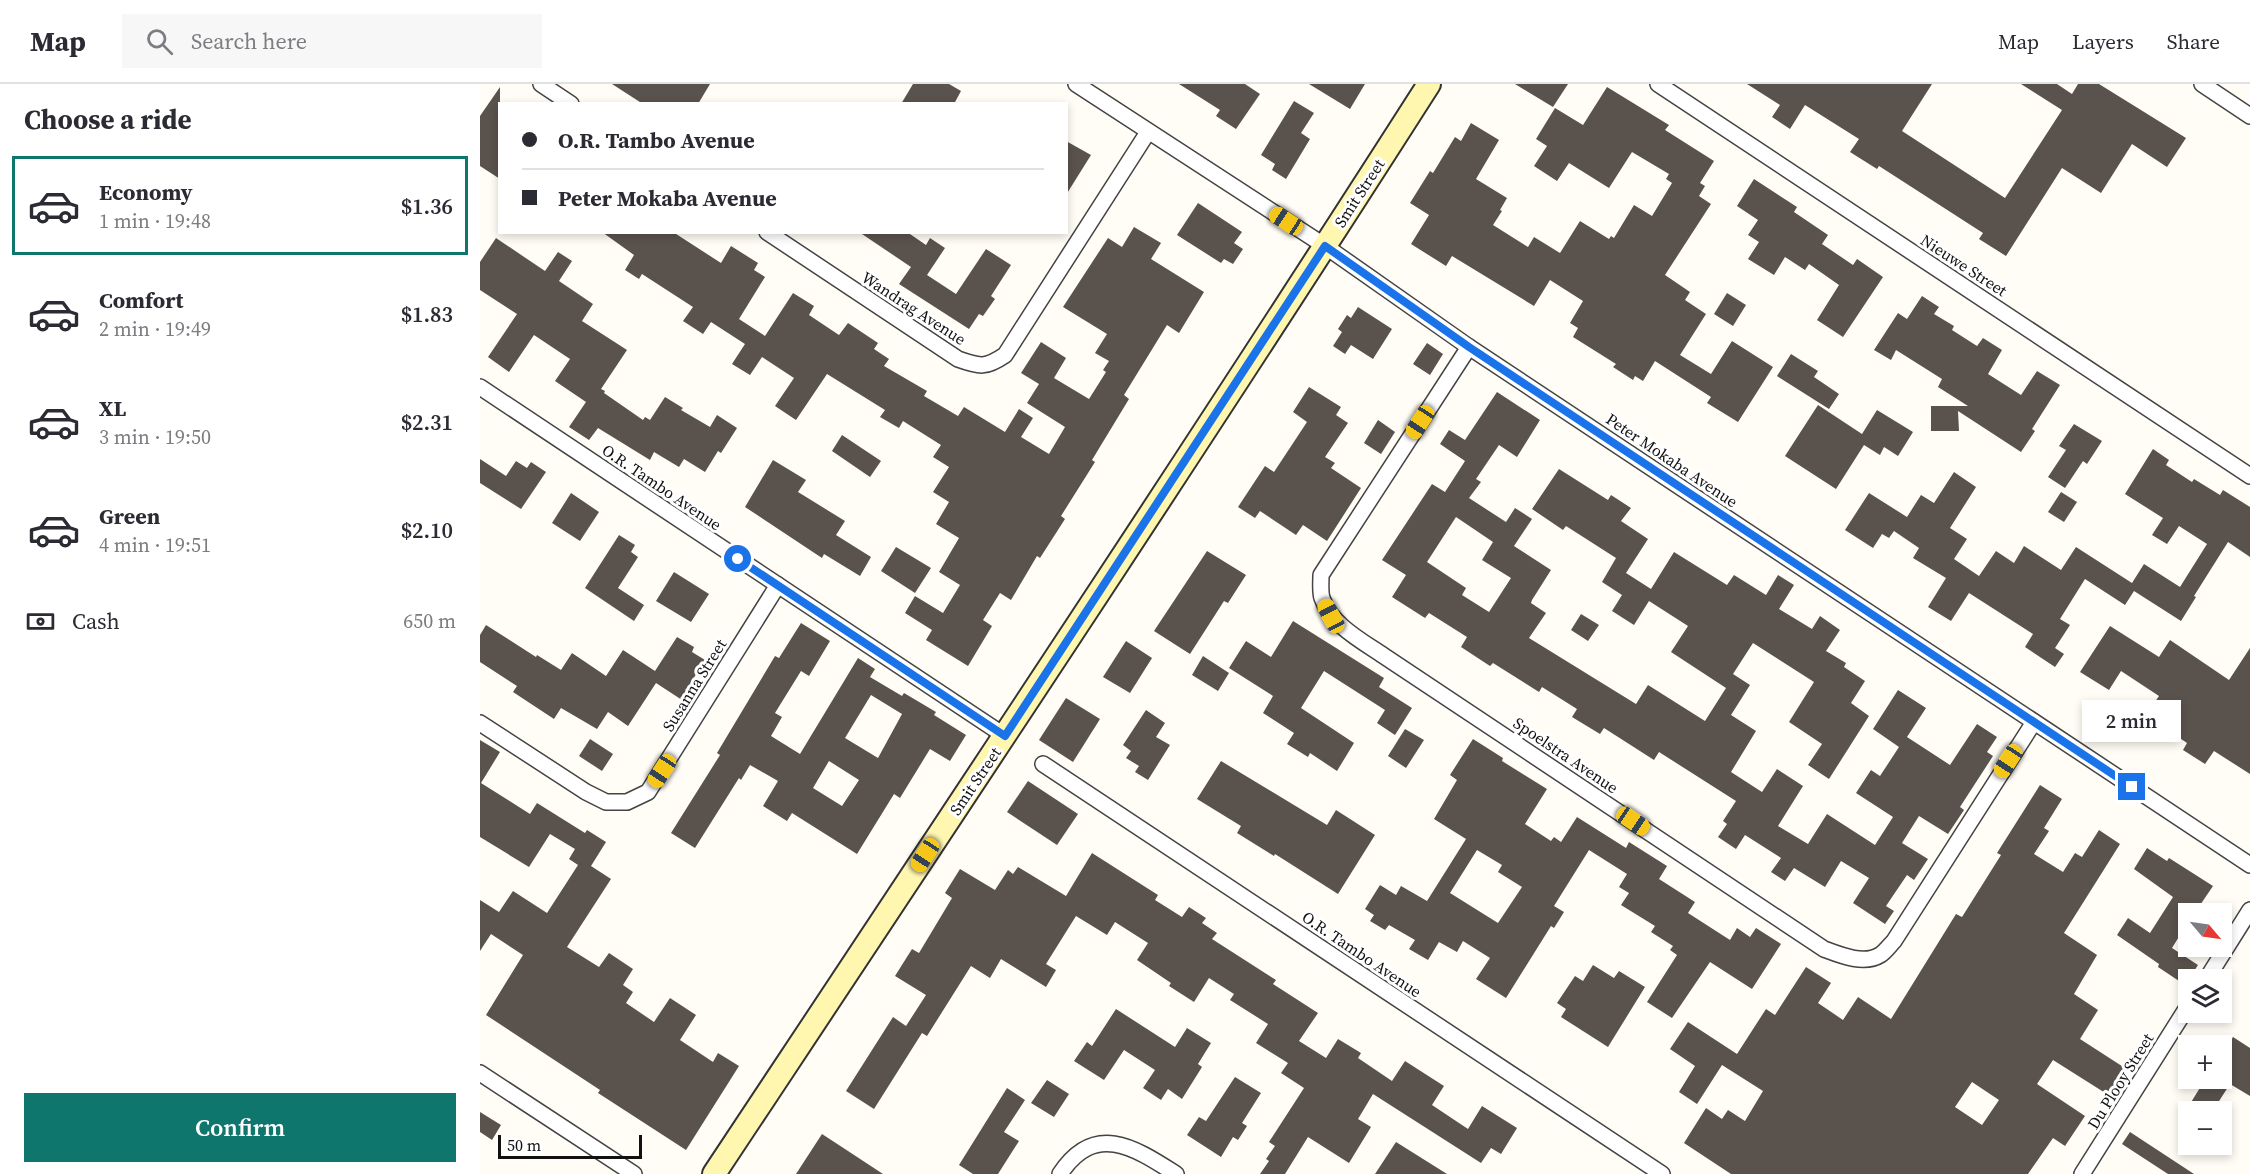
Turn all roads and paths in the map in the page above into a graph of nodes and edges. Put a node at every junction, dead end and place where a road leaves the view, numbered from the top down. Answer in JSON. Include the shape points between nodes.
{"nodes":[{"id":1,"x":541,"y":84,"type":"edge"},
{"id":2,"x":1076,"y":84,"type":"edge"},
{"id":3,"x":1428,"y":84,"type":"edge"},
{"id":4,"x":1658,"y":84,"type":"edge"},
{"id":5,"x":2202,"y":84,"type":"edge"},
{"id":6,"x":568,"y":102,"type":"edge"},
{"id":7,"x":2250,"y":116,"type":"edge"},
{"id":8,"x":1148,"y":132,"type":"junction"},
{"id":9,"x":769,"y":234,"type":"edge"},
{"id":10,"x":1325,"y":246,"type":"junction"},
{"id":11,"x":1469,"y":347,"type":"junction"},
{"id":12,"x":480,"y":387,"type":"edge"},
{"id":13,"x":2250,"y":476,"type":"edge"},
{"id":14,"x":778,"y":585,"type":"junction"},
{"id":15,"x":2034,"y":722,"type":"junction"},
{"id":16,"x":480,"y":723,"type":"edge"},
{"id":17,"x":1005,"y":736,"type":"junction"},
{"id":18,"x":1043,"y":764,"type":"dead end"},
{"id":19,"x":2250,"y":865,"type":"edge"},
{"id":20,"x":2250,"y":910,"type":"edge"},
{"id":21,"x":2213,"y":969,"type":"edge"},
{"id":22,"x":2178,"y":1022,"type":"edge"},
{"id":23,"x":480,"y":1073,"type":"edge"},
{"id":24,"x":634,"y":1174,"type":"edge"},
{"id":25,"x":714,"y":1174,"type":"edge"},
{"id":26,"x":1060,"y":1174,"type":"edge"},
{"id":27,"x":1176,"y":1174,"type":"edge"},
{"id":28,"x":1662,"y":1174,"type":"edge"},
{"id":29,"x":2082,"y":1174,"type":"edge"}],
"edges":[{"from":1,"to":6,"type":"street"},
{"from":2,"to":8,"type":"street","name":"Peter Mokaba Avenue"},
{"from":3,"to":10,"type":"street","name":"Smit Street"},
{"from":4,"to":13,"type":"street","name":"Nieuwe Street"},
{"from":5,"to":7,"type":"street"},
{"from":8,"to":9,"type":"street","name":"Wandrag Avenue","via":[[1005,355],[990,366],[958,359]]},
{"from":8,"to":10,"type":"street","name":"Peter Mokaba Avenue"},
{"from":10,"to":11,"type":"street","name":"Peter Mokaba Avenue"},
{"from":10,"to":17,"type":"street","name":"Smit Street"},
{"from":11,"to":15,"type":"street","name":"Peter Mokaba Avenue"},
{"from":11,"to":15,"type":"street","name":"Spoelstra Avenue","via":[[1321,575],[1322,597],[1331,616],[1383,656],[1824,949],[1864,959],[1880,956]]},
{"from":12,"to":14,"type":"street","name":"O.R. Tambo Avenue"},
{"from":14,"to":16,"type":"street","name":"Susanna Street","via":[[648,792],[627,802],[606,802],[586,792]]},
{"from":14,"to":17,"type":"street","name":"O.R. Tambo Avenue"},
{"from":15,"to":19,"type":"street","name":"Peter Mokaba Avenue"},
{"from":17,"to":25,"type":"street","name":"Smit Street"},
{"from":18,"to":28,"type":"street","name":"O.R. Tambo Avenue"},
{"from":20,"to":21,"type":"street"},
{"from":22,"to":29,"type":"street","name":"Du Plooy Street"},
{"from":23,"to":24,"type":"street"},
{"from":26,"to":27,"type":"street","via":[[1085,1149],[1108,1142],[1137,1151]]}]}
